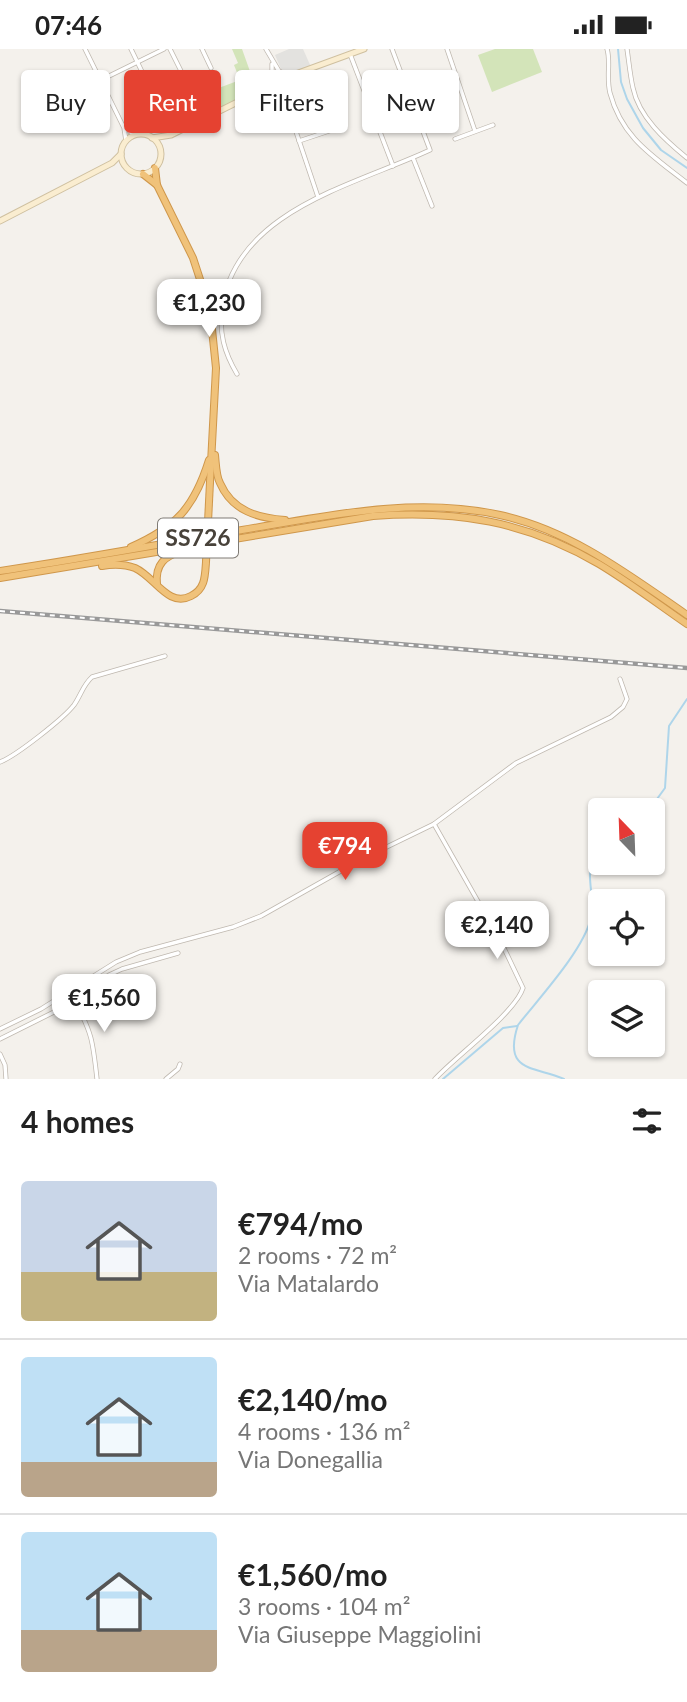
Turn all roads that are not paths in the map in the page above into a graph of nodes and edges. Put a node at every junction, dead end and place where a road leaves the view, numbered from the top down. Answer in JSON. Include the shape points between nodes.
{"nodes":[{"id":1,"x":85,"y":49,"type":"edge"},
{"id":2,"x":131,"y":49,"type":"edge"},
{"id":3,"x":164,"y":49,"type":"edge"},
{"id":4,"x":170,"y":49,"type":"edge"},
{"id":5,"x":202,"y":49,"type":"edge"},
{"id":6,"x":267,"y":49,"type":"edge"},
{"id":7,"x":364,"y":49,"type":"edge"},
{"id":8,"x":392,"y":49,"type":"edge"},
{"id":9,"x":447,"y":49,"type":"edge"},
{"id":10,"x":607,"y":49,"type":"edge"},
{"id":11,"x":627,"y":49,"type":"edge"},
{"id":12,"x":350,"y":54,"type":"junction"},
{"id":13,"x":137,"y":62,"type":"junction"},
{"id":14,"x":272,"y":62,"type":"junction"},
{"id":15,"x":211,"y":68,"type":"dead end"},
{"id":16,"x":96,"y":70,"type":"edge"},
{"id":17,"x":141,"y":70,"type":"edge"},
{"id":18,"x":180,"y":70,"type":"edge"},
{"id":19,"x":272,"y":70,"type":"edge"},
{"id":20,"x":278,"y":70,"type":"edge"},
{"id":21,"x":306,"y":70,"type":"edge"},
{"id":22,"x":110,"y":76,"type":"edge"},
{"id":23,"x":110,"y":99,"type":"edge"},
{"id":24,"x":235,"y":103,"type":"edge"},
{"id":25,"x":493,"y":125,"type":"dead end"},
{"id":26,"x":124,"y":128,"type":"edge"},
{"id":27,"x":475,"y":131,"type":"junction"},
{"id":28,"x":125,"y":133,"type":"edge"},
{"id":29,"x":132,"y":133,"type":"edge"},
{"id":30,"x":296,"y":133,"type":"edge"},
{"id":31,"x":323,"y":133,"type":"edge"},
{"id":32,"x":135,"y":135,"type":"junction"},
{"id":33,"x":171,"y":135,"type":"junction"},
{"id":34,"x":152,"y":138,"type":"junction"},
{"id":35,"x":454,"y":139,"type":"dead end"},
{"id":36,"x":126,"y":141,"type":"junction"},
{"id":37,"x":299,"y":141,"type":"junction"},
{"id":38,"x":160,"y":149,"type":"junction"},
{"id":39,"x":121,"y":154,"type":"junction"},
{"id":40,"x":413,"y":158,"type":"junction"},
{"id":41,"x":687,"y":158,"type":"edge"},
{"id":42,"x":112,"y":163,"type":"junction"},
{"id":43,"x":125,"y":166,"type":"junction"},
{"id":44,"x":393,"y":166,"type":"junction"},
{"id":45,"x":155,"y":168,"type":"junction"},
{"id":46,"x":143,"y":174,"type":"junction"},
{"id":47,"x":687,"y":183,"type":"edge"},
{"id":48,"x":157,"y":185,"type":"junction"},
{"id":49,"x":318,"y":197,"type":"junction"},
{"id":50,"x":432,"y":206,"type":"dead end"},
{"id":51,"x":0,"y":221,"type":"edge"},
{"id":52,"x":237,"y":374,"type":"dead end"},
{"id":53,"x":214,"y":445,"type":"junction"},
{"id":54,"x":298,"y":521,"type":"junction"},
{"id":55,"x":191,"y":546,"type":"junction"},
{"id":56,"x":120,"y":552,"type":"junction"},
{"id":57,"x":0,"y":571,"type":"edge"},
{"id":58,"x":48,"y":571,"type":"junction"},
{"id":59,"x":0,"y":578,"type":"edge"},
{"id":60,"x":157,"y":584,"type":"junction"},
{"id":61,"x":687,"y":615,"type":"edge"},
{"id":62,"x":687,"y":624,"type":"edge"},
{"id":63,"x":165,"y":656,"type":"dead end"},
{"id":64,"x":620,"y":679,"type":"dead end"},
{"id":65,"x":0,"y":762,"type":"edge"},
{"id":66,"x":434,"y":824,"type":"junction"},
{"id":67,"x":178,"y":953,"type":"dead end"},
{"id":68,"x":74,"y":999,"type":"junction"},
{"id":69,"x":0,"y":1029,"type":"edge"},
{"id":70,"x":0,"y":1039,"type":"edge"},
{"id":71,"x":0,"y":1054,"type":"edge"},
{"id":72,"x":179,"y":1067,"type":"dead end"},
{"id":73,"x":6,"y":1079,"type":"edge"},
{"id":74,"x":97,"y":1079,"type":"edge"},
{"id":75,"x":166,"y":1079,"type":"edge"},
{"id":76,"x":435,"y":1079,"type":"edge"}],
"edges":[{"from":1,"to":16,"type":"street"},
{"from":2,"to":13,"type":"street"},
{"from":3,"to":13,"type":"street"},
{"from":4,"to":18,"type":"street"},
{"from":5,"to":15,"type":"street"},
{"from":6,"to":14,"type":"street"},
{"from":7,"to":12,"type":"main road"},
{"from":8,"to":40,"type":"street","via":[[430,150]]},
{"from":9,"to":27,"type":"street"},
{"from":10,"to":47,"type":"street","via":[[607,74],[618,114],[632,137]]},
{"from":11,"to":41,"type":"street","via":[[637,101],[661,136]]},
{"from":12,"to":21,"type":"main road"},
{"from":12,"to":44,"type":"street"},
{"from":13,"to":17,"type":"street"},
{"from":13,"to":22,"type":"street"},
{"from":14,"to":19,"type":"street"},
{"from":14,"to":20,"type":"street"},
{"from":23,"to":26,"type":"street"},
{"from":24,"to":33,"type":"main road"},
{"from":25,"to":27,"type":"street"},
{"from":27,"to":35,"type":"street"},
{"from":28,"to":36,"type":"street"},
{"from":29,"to":32,"type":"street"},
{"from":30,"to":37,"type":"street"},
{"from":31,"to":37,"type":"street"},
{"from":32,"to":34,"type":"main road"},
{"from":32,"to":36,"type":"main road"},
{"from":33,"to":34,"type":"main road"},
{"from":33,"to":38,"type":"main road"},
{"from":34,"to":38,"type":"main road"},
{"from":36,"to":39,"type":"main road"},
{"from":37,"to":49,"type":"street"},
{"from":38,"to":45,"type":"main road"},
{"from":39,"to":42,"type":"main road"},
{"from":39,"to":43,"type":"main road"},
{"from":40,"to":44,"type":"street"},
{"from":40,"to":50,"type":"street"},
{"from":42,"to":43,"type":"main road"},
{"from":42,"to":51,"type":"main road"},
{"from":43,"to":46,"type":"main road"},
{"from":44,"to":49,"type":"street"},
{"from":45,"to":46,"type":"main road"},
{"from":45,"to":48,"type":"highway"},
{"from":46,"to":48,"type":"highway"},
{"from":48,"to":53,"type":"highway","via":[[193,258],[210,310],[216,368]]},
{"from":49,"to":52,"type":"street","via":[[272,227],[233,268],[223,294],[220,332]]},
{"from":53,"to":54,"type":"highway","via":[[219,483],[236,505],[261,518]]},
{"from":53,"to":56,"type":"highway","via":[[197,492],[183,514],[168,528]]},
{"from":53,"to":60,"type":"highway","bridge":true,"via":[[205,581],[198,592],[177,600]]},
{"from":54,"to":56,"type":"highway","number":"SS726"},
{"from":54,"to":61,"type":"highway","number":"SS726","via":[[427,506],[501,515],[552,532],[601,557]]},
{"from":55,"to":58,"type":"highway","number":"SS726"},
{"from":55,"to":60,"type":"highway","via":[[163,559]]},
{"from":55,"to":62,"type":"highway","number":"SS726","via":[[373,516],[458,515],[504,523],[548,538],[599,564]]},
{"from":56,"to":57,"type":"highway","number":"SS726"},
{"from":58,"to":59,"type":"highway","number":"SS726"},
{"from":58,"to":60,"type":"highway","via":[[120,564],[138,569]]},
{"from":63,"to":65,"type":"street","via":[[92,677],[74,705],[25,748]]},
{"from":64,"to":66,"type":"street","via":[[627,699],[611,717],[516,763]]},
{"from":66,"to":69,"type":"street","via":[[261,916],[116,962]]},
{"from":66,"to":76,"type":"street","via":[[523,988],[497,1022]]},
{"from":67,"to":68,"type":"street","via":[[122,969]]},
{"from":68,"to":70,"type":"street"},
{"from":68,"to":74,"type":"street","via":[[93,1040]]},
{"from":71,"to":73,"type":"street"},
{"from":72,"to":75,"type":"street"}]}
